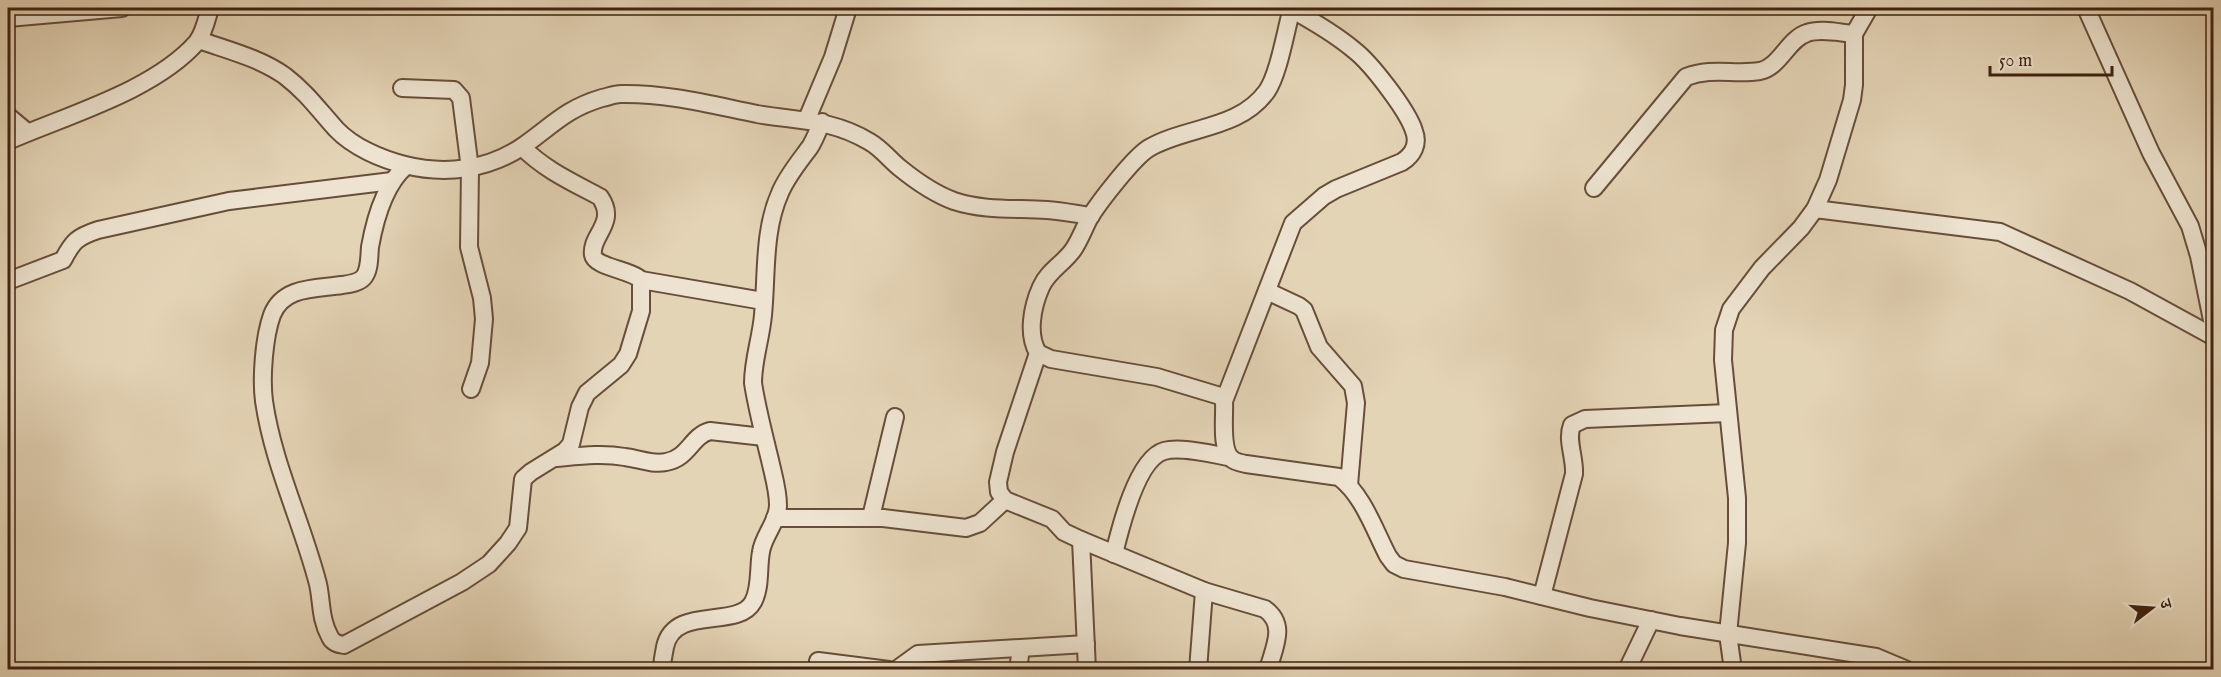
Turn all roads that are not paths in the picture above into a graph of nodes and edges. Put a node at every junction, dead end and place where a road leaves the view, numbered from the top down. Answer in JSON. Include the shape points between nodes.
{"nodes":[{"id":1,"x":122,"y":8,"type":"edge"},
{"id":2,"x":210,"y":8,"type":"edge"},
{"id":3,"x":848,"y":8,"type":"edge"},
{"id":4,"x":1290,"y":8,"type":"edge"},
{"id":5,"x":1869,"y":8,"type":"edge"},
{"id":6,"x":2086,"y":8,"type":"edge"},
{"id":7,"x":8,"y":18,"type":"edge"},
{"id":8,"x":1854,"y":34,"type":"junction"},
{"id":9,"x":199,"y":40,"type":"junction"},
{"id":10,"x":402,"y":88,"type":"dead end"},
{"id":11,"x":8,"y":116,"type":"edge"},
{"id":12,"x":814,"y":121,"type":"junction"},
{"id":13,"x":27,"y":132,"type":"junction"},
{"id":14,"x":8,"y":141,"type":"edge"},
{"id":15,"x":522,"y":147,"type":"junction"},
{"id":16,"x":406,"y":166,"type":"junction"},
{"id":17,"x":470,"y":169,"type":"junction"},
{"id":18,"x":392,"y":181,"type":"junction"},
{"id":19,"x":1594,"y":188,"type":"dead end"},
{"id":20,"x":1815,"y":209,"type":"junction"},
{"id":21,"x":1091,"y":216,"type":"junction"},
{"id":22,"x":641,"y":280,"type":"junction"},
{"id":23,"x":8,"y":281,"type":"edge"},
{"id":24,"x":1267,"y":291,"type":"junction"},
{"id":25,"x":763,"y":302,"type":"junction"},
{"id":26,"x":2214,"y":330,"type":"edge"},
{"id":27,"x":2214,"y":337,"type":"edge"},
{"id":28,"x":1038,"y":353,"type":"junction"},
{"id":29,"x":471,"y":389,"type":"dead end"},
{"id":30,"x":1224,"y":401,"type":"junction"},
{"id":31,"x":1728,"y":413,"type":"junction"},
{"id":32,"x":895,"y":417,"type":"dead end"},
{"id":33,"x":764,"y":437,"type":"junction"},
{"id":34,"x":1229,"y":457,"type":"junction"},
{"id":35,"x":556,"y":458,"type":"junction"},
{"id":36,"x":1349,"y":485,"type":"junction"},
{"id":37,"x":1005,"y":500,"type":"junction"},
{"id":38,"x":871,"y":517,"type":"junction"},
{"id":39,"x":776,"y":518,"type":"junction"},
{"id":40,"x":1081,"y":540,"type":"junction"},
{"id":41,"x":1114,"y":554,"type":"junction"},
{"id":42,"x":1204,"y":591,"type":"junction"},
{"id":43,"x":1542,"y":596,"type":"junction"},
{"id":44,"x":1652,"y":620,"type":"junction"},
{"id":45,"x":1728,"y":634,"type":"junction"},
{"id":46,"x":1086,"y":644,"type":"junction"},
{"id":47,"x":1021,"y":648,"type":"junction"},
{"id":48,"x":818,"y":661,"type":"dead end"},
{"id":49,"x":1630,"y":664,"type":"edge"},
{"id":50,"x":663,"y":669,"type":"edge"},
{"id":51,"x":890,"y":669,"type":"edge"},
{"id":52,"x":896,"y":669,"type":"edge"},
{"id":53,"x":1018,"y":669,"type":"edge"},
{"id":54,"x":1087,"y":669,"type":"edge"},
{"id":55,"x":1198,"y":669,"type":"edge"},
{"id":56,"x":1268,"y":669,"type":"edge"},
{"id":57,"x":1617,"y":669,"type":"edge"},
{"id":58,"x":1733,"y":669,"type":"edge"},
{"id":59,"x":1907,"y":669,"type":"edge"}],
"edges":[{"from":1,"to":7,"type":"street"},
{"from":2,"to":9,"type":"street"},
{"from":3,"to":12,"type":"street"},
{"from":4,"to":21,"type":"street","via":[[1268,90],[1224,123],[1166,141],[1138,156]]},
{"from":4,"to":24,"type":"street","via":[[1366,61],[1409,120],[1415,131],[1415,148],[1411,157],[1402,162],[1324,196],[1293,223]]},
{"from":5,"to":8,"type":"street"},
{"from":6,"to":26,"type":"street","via":[[2151,153],[2190,226]]},
{"from":8,"to":19,"type":"street","via":[[1808,32],[1768,68],[1713,70],[1686,77]]},
{"from":8,"to":20,"type":"street","via":[[1852,100]]},
{"from":9,"to":13,"type":"street","via":[[149,81]]},
{"from":9,"to":16,"type":"street","via":[[282,74],[351,142]]},
{"from":10,"to":17,"type":"street","via":[[454,90],[461,98]]},
{"from":11,"to":13,"type":"street"},
{"from":12,"to":15,"type":"street","via":[[696,101],[617,94],[564,113]]},
{"from":12,"to":21,"type":"street","via":[[871,142],[927,188],[954,201],[981,208]]},
{"from":12,"to":25,"type":"street","via":[[811,145],[787,178],[770,224]]},
{"from":13,"to":14,"type":"street"},
{"from":15,"to":17,"type":"street"},
{"from":15,"to":22,"type":"street","via":[[549,170],[600,197],[607,212],[593,256],[597,262],[635,274]]},
{"from":16,"to":17,"type":"street"},
{"from":16,"to":18,"type":"street"},
{"from":17,"to":29,"type":"street","via":[[469,247],[484,319],[480,363]]},
{"from":18,"to":23,"type":"street","via":[[229,201],[99,230],[72,242],[63,260]]},
{"from":18,"to":35,"type":"street","via":[[374,227],[367,272],[362,279],[352,284],[300,291],[277,303],[265,357],[264,397],[270,438],[306,546],[318,586],[321,615],[331,640],[344,645],[489,564],[518,528],[524,480]]},
{"from":20,"to":27,"type":"street","via":[[2000,232],[2130,291]]},
{"from":20,"to":31,"type":"street","via":[[1731,309],[1724,330],[1723,360]]},
{"from":21,"to":28,"type":"street","via":[[1073,250],[1052,269],[1040,289],[1031,336]]},
{"from":22,"to":25,"type":"street"},
{"from":22,"to":35,"type":"street","via":[[641,311],[628,354],[621,365],[587,393],[571,444]]},
{"from":24,"to":30,"type":"street"},
{"from":24,"to":36,"type":"street","via":[[1304,310],[1318,347],[1353,386],[1356,402]]},
{"from":25,"to":33,"type":"street","via":[[753,383]]},
{"from":28,"to":30,"type":"street","via":[[1051,359],[1157,377],[1213,393]]},
{"from":28,"to":37,"type":"street","via":[[998,482]]},
{"from":30,"to":34,"type":"street","via":[[1224,441]]},
{"from":31,"to":43,"type":"street","via":[[1585,419],[1572,425],[1569,432],[1574,474]]},
{"from":31,"to":45,"type":"street","via":[[1737,498]]},
{"from":32,"to":38,"type":"street"},
{"from":33,"to":35,"type":"street","via":[[702,433],[688,452],[666,462],[598,455]]},
{"from":33,"to":39,"type":"street","via":[[778,506]]},
{"from":34,"to":36,"type":"street","via":[[1246,464],[1339,477]]},
{"from":34,"to":41,"type":"street","via":[[1175,449],[1158,453],[1127,504]]},
{"from":36,"to":43,"type":"street","via":[[1394,564]]},
{"from":37,"to":38,"type":"street","via":[[980,523],[966,528]]},
{"from":37,"to":40,"type":"street","via":[[1052,519],[1064,532]]},
{"from":38,"to":39,"type":"street"},
{"from":39,"to":50,"type":"street","via":[[762,543],[753,603],[745,611],[676,627],[667,640]]},
{"from":40,"to":41,"type":"street"},
{"from":40,"to":46,"type":"street"},
{"from":41,"to":42,"type":"street"},
{"from":42,"to":55,"type":"street"},
{"from":42,"to":56,"type":"street","via":[[1265,609],[1273,615],[1278,622],[1277,633]]},
{"from":43,"to":44,"type":"street"},
{"from":44,"to":45,"type":"street"},
{"from":44,"to":49,"type":"street"},
{"from":45,"to":58,"type":"street"},
{"from":45,"to":59,"type":"street","via":[[1876,657]]},
{"from":46,"to":47,"type":"street"},
{"from":46,"to":54,"type":"street"},
{"from":47,"to":52,"type":"street","via":[[918,654]]},
{"from":47,"to":53,"type":"street"},
{"from":48,"to":51,"type":"street"},
{"from":49,"to":57,"type":"street"}]}
